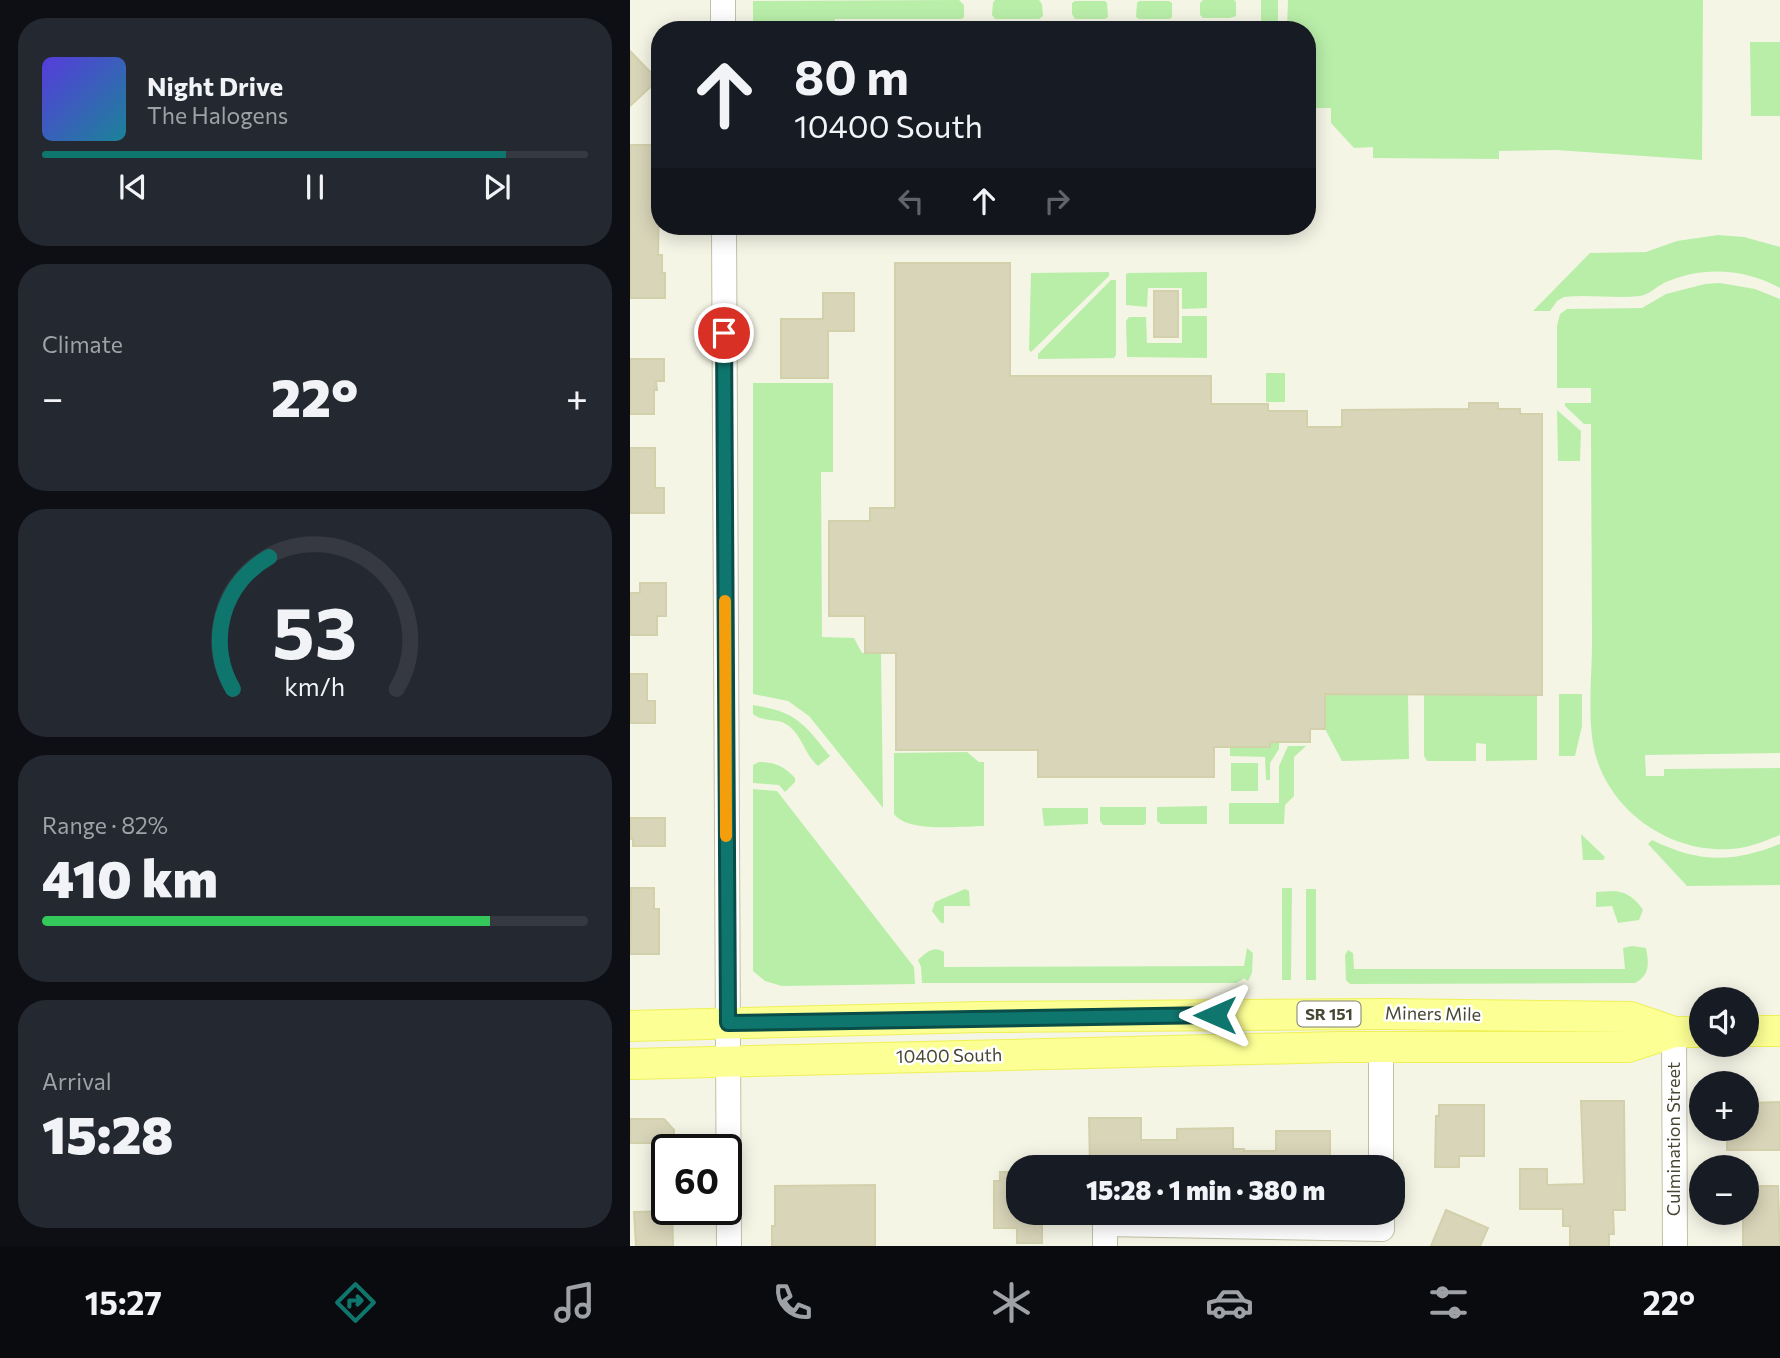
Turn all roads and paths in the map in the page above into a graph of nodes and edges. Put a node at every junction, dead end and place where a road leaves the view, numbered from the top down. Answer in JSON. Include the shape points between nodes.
{"nodes":[{"id":1,"x":723,"y":0,"type":"edge"},
{"id":2,"x":723,"y":21,"type":"edge"},
{"id":3,"x":724,"y":235,"type":"edge"},
{"id":4,"x":728,"y":1023,"type":"junction"},
{"id":5,"x":630,"y":1026,"type":"edge"},
{"id":6,"x":1759,"y":1031,"type":"edge"},
{"id":7,"x":1780,"y":1031,"type":"edge"},
{"id":8,"x":1687,"y":1032,"type":"edge"},
{"id":9,"x":1381,"y":1047,"type":"junction"},
{"id":10,"x":1269,"y":1049,"type":"joint"},
{"id":11,"x":728,"y":1062,"type":"junction"},
{"id":12,"x":630,"y":1064,"type":"edge"},
{"id":13,"x":1381,"y":1155,"type":"edge"},
{"id":14,"x":1105,"y":1225,"type":"edge"},
{"id":15,"x":1160,"y":1225,"type":"edge"},
{"id":16,"x":1382,"y":1225,"type":"edge"},
{"id":17,"x":729,"y":1246,"type":"edge"},
{"id":18,"x":1105,"y":1246,"type":"edge"},
{"id":19,"x":1675,"y":1246,"type":"edge"}],
"edges":[{"from":1,"to":2,"type":"street"},
{"from":3,"to":4,"type":"street"},
{"from":4,"to":5,"type":"main road","number":"SR 151"},
{"from":4,"to":8,"type":"main road","name":"Miners Mile","number":"SR 151","via":[[1384,1014],[1630,1017]]},
{"from":4,"to":11,"type":"street"},
{"from":6,"to":7,"type":"main road"},
{"from":8,"to":9,"type":"main road","name":"Miners Mile","number":"SR 151","via":[[1628,1047]]},
{"from":8,"to":19,"type":"street","name":"Culmination Street"},
{"from":9,"to":10,"type":"main road","name":"Miners Mile","number":"SR 151"},
{"from":9,"to":13,"type":"street"},
{"from":10,"to":11,"type":"main road","name":"10400 South","number":"SR 151"},
{"from":11,"to":12,"type":"main road","name":"10400 South","number":"SR 151"},
{"from":11,"to":17,"type":"street"},
{"from":14,"to":18,"type":"street"},
{"from":15,"to":16,"type":"street","via":[[1382,1229]]}]}
